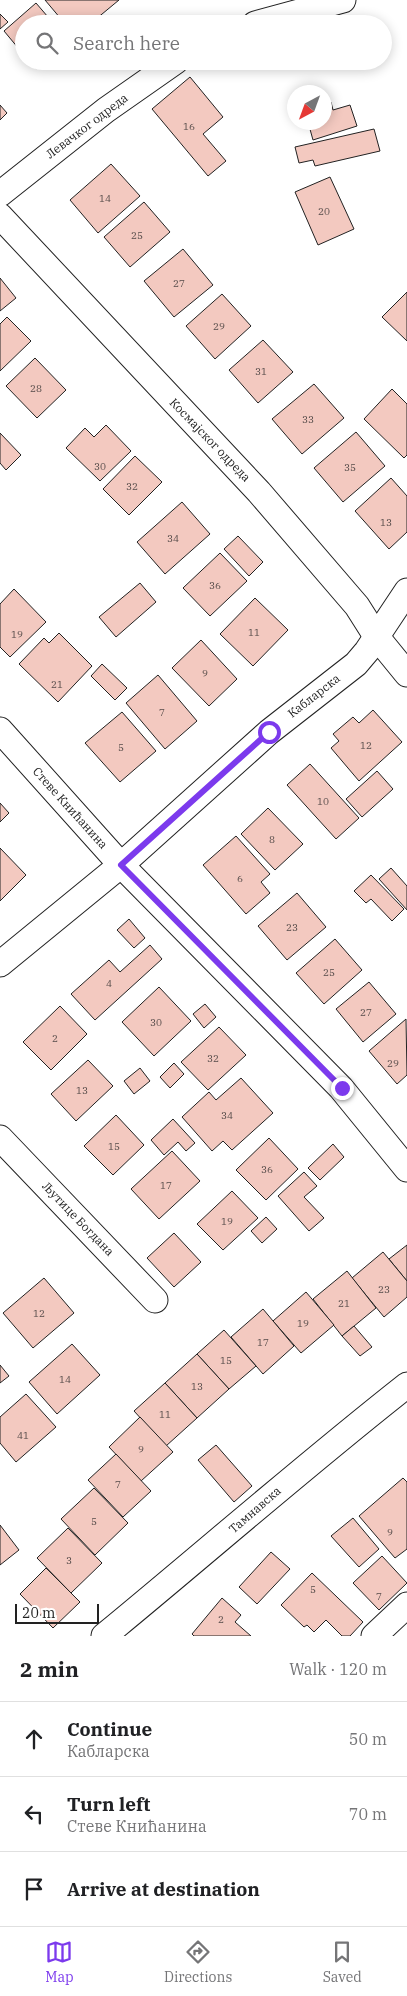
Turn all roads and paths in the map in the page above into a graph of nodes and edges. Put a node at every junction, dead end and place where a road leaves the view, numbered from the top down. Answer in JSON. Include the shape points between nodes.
{"nodes":[{"id":1,"x":344,"y":0,"type":"edge"},
{"id":2,"x":288,"y":15,"type":"edge"},
{"id":3,"x":163,"y":70,"type":"edge"},
{"id":4,"x":0,"y":194,"type":"edge"},
{"id":5,"x":0,"y":216,"type":"edge"},
{"id":6,"x":407,"y":591,"type":"edge"},
{"id":7,"x":376,"y":636,"type":"junction"},
{"id":8,"x":407,"y":674,"type":"edge"},
{"id":9,"x":0,"y":730,"type":"edge"},
{"id":10,"x":121,"y":865,"type":"junction"},
{"id":11,"x":0,"y":964,"type":"edge"},
{"id":12,"x":0,"y":1138,"type":"edge"},
{"id":13,"x":407,"y":1169,"type":"edge"},
{"id":14,"x":155,"y":1300,"type":"dead end"},
{"id":15,"x":407,"y":1385,"type":"edge"},
{"id":16,"x":407,"y":1605,"type":"edge"},
{"id":17,"x":104,"y":1636,"type":"edge"},
{"id":18,"x":374,"y":1636,"type":"edge"}],
"edges":[{"from":1,"to":2,"type":"street"},
{"from":3,"to":4,"type":"street","name":"Левачког одреда","via":[[106,110]]},
{"from":5,"to":7,"type":"street","name":"Космајског одреда","via":[[259,492],[357,606]]},
{"from":6,"to":7,"type":"street","name":"Кабларска"},
{"from":7,"to":8,"type":"street","name":"Космајског одреда"},
{"from":7,"to":10,"type":"street","name":"Кабларска","via":[[356,664],[269,732]]},
{"from":9,"to":10,"type":"street","name":"Стеве Книћанина"},
{"from":10,"to":11,"type":"street","name":"Кабларска"},
{"from":10,"to":13,"type":"street","name":"Стеве Книћанина","via":[[342,1088]]},
{"from":12,"to":14,"type":"street","name":"Љутице Богдана"},
{"from":15,"to":17,"type":"street","name":"Тамнавска"},
{"from":16,"to":18,"type":"street"}]}
